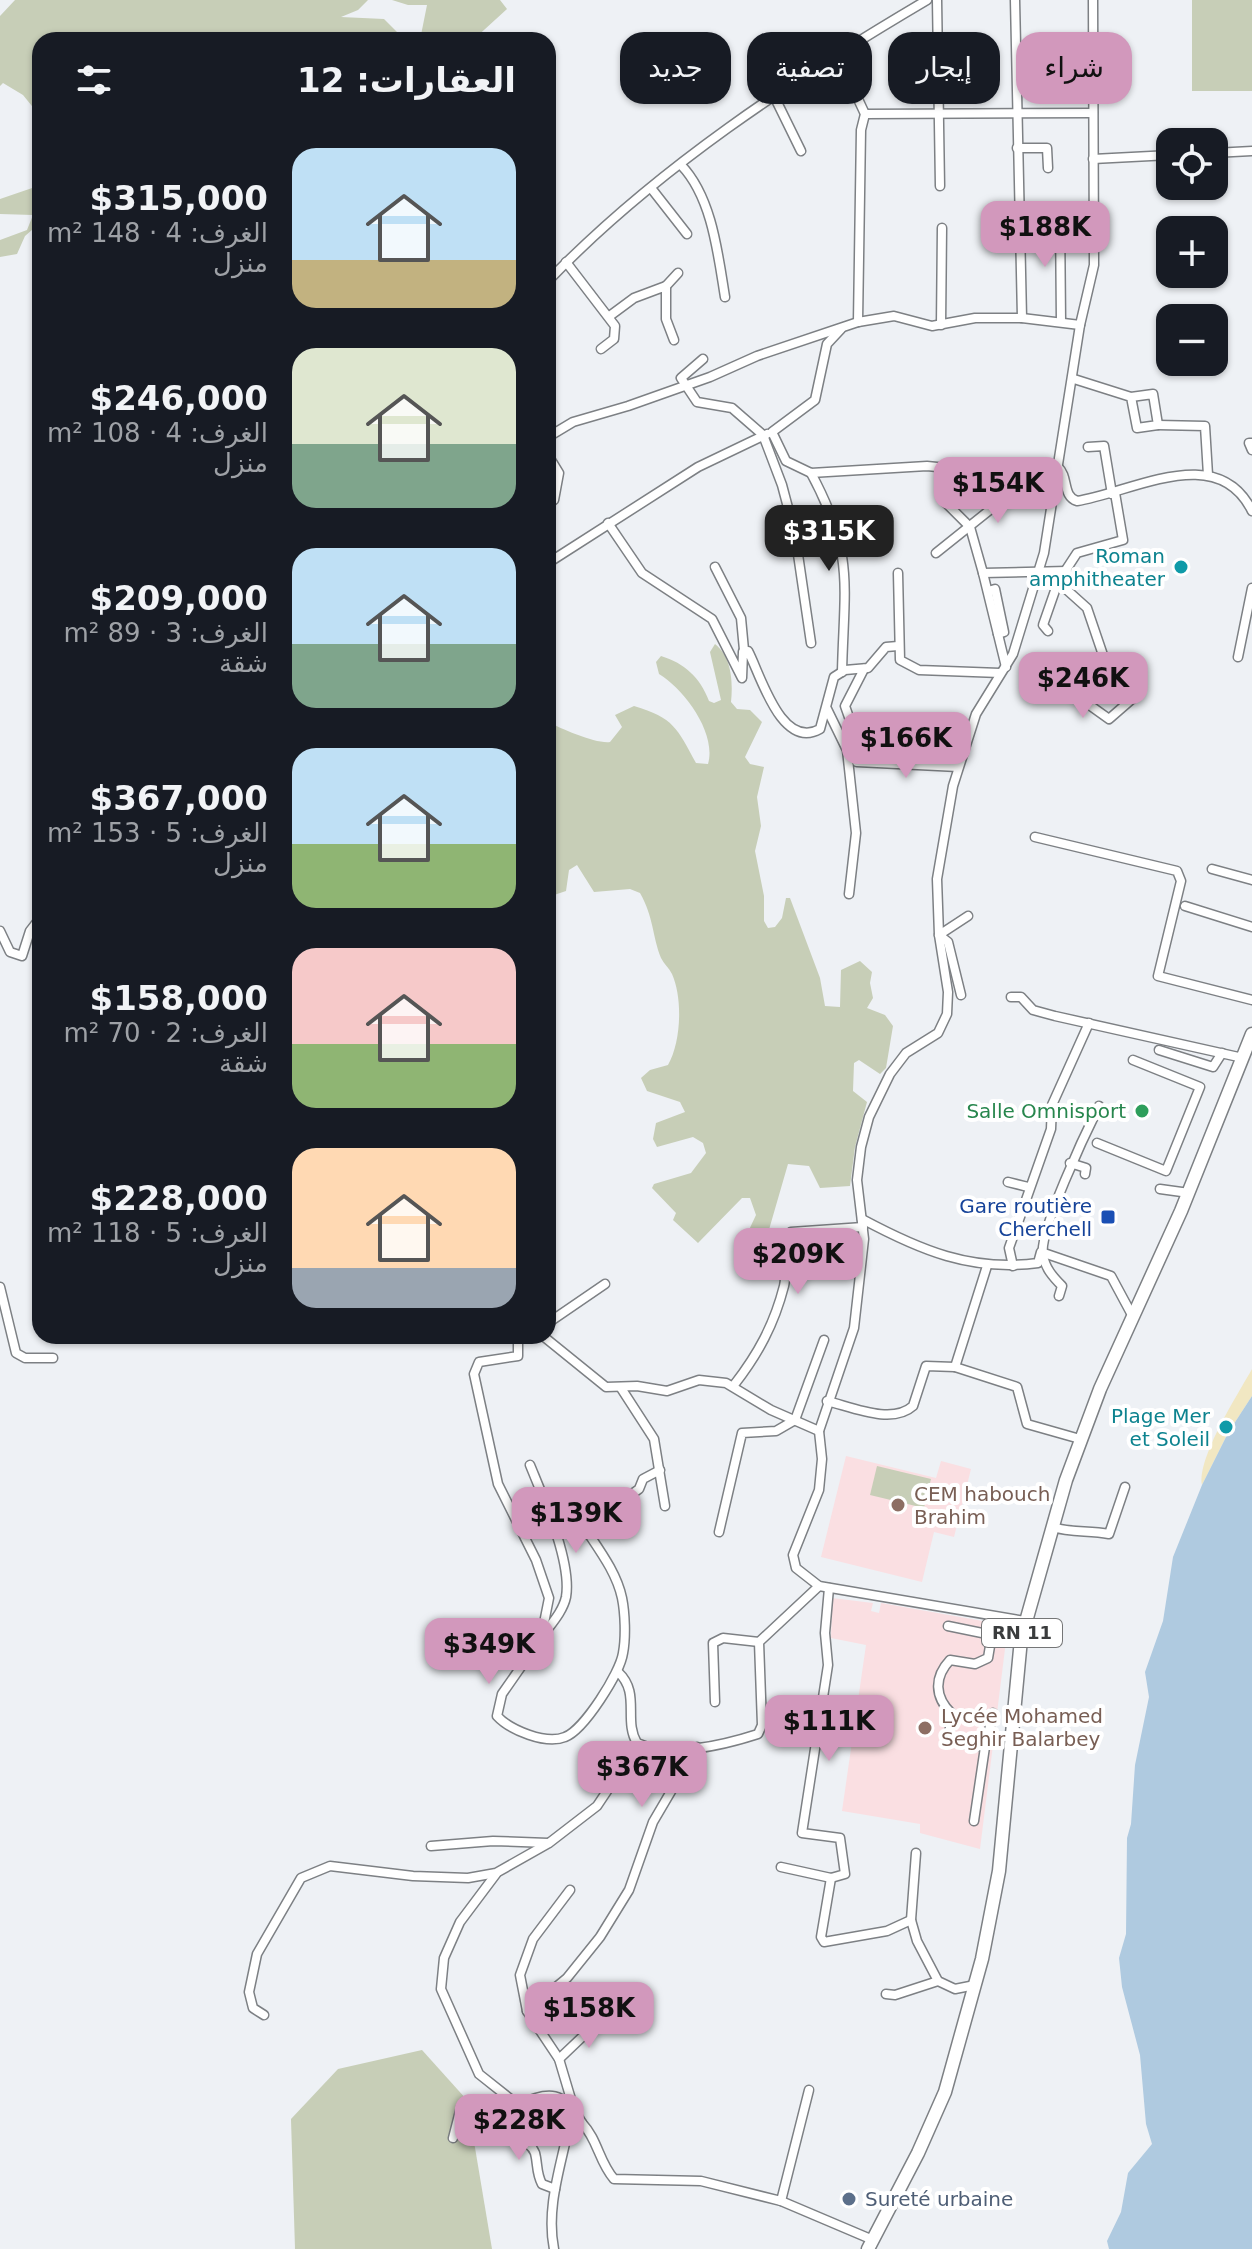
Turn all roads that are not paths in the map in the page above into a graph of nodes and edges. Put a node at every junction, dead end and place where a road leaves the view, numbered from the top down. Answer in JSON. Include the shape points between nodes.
{"nodes":[{"id":1,"x":927,"y":0,"type":"edge"},
{"id":2,"x":937,"y":0,"type":"edge"},
{"id":3,"x":1015,"y":0,"type":"edge"},
{"id":4,"x":1093,"y":0,"type":"edge"},
{"id":5,"x":872,"y":35,"type":"edge"},
{"id":6,"x":767,"y":104,"type":"edge"},
{"id":7,"x":778,"y":104,"type":"edge"},
{"id":8,"x":860,"y":104,"type":"edge"},
{"id":9,"x":1093,"y":113,"type":"junction"},
{"id":10,"x":865,"y":114,"type":"junction"},
{"id":11,"x":1016,"y":114,"type":"junction"},
{"id":12,"x":939,"y":115,"type":"junction"},
{"id":13,"x":1017,"y":148,"type":"junction"},
{"id":14,"x":801,"y":151,"type":"dead end"},
{"id":15,"x":1252,"y":151,"type":"edge"},
{"id":16,"x":1228,"y":152,"type":"edge"},
{"id":17,"x":1156,"y":156,"type":"edge"},
{"id":18,"x":1093,"y":159,"type":"junction"},
{"id":19,"x":681,"y":165,"type":"junction"},
{"id":20,"x":1048,"y":168,"type":"dead end"},
{"id":21,"x":940,"y":186,"type":"dead end"},
{"id":22,"x":651,"y":188,"type":"junction"},
{"id":23,"x":1060,"y":216,"type":"dead end"},
{"id":24,"x":942,"y":228,"type":"dead end"},
{"id":25,"x":687,"y":234,"type":"dead end"},
{"id":26,"x":566,"y":262,"type":"junction"},
{"id":27,"x":556,"y":273,"type":"edge"},
{"id":28,"x":678,"y":273,"type":"dead end"},
{"id":29,"x":666,"y":286,"type":"junction"},
{"id":30,"x":725,"y":297,"type":"dead end"},
{"id":31,"x":611,"y":315,"type":"junction"},
{"id":32,"x":1022,"y":318,"type":"junction"},
{"id":33,"x":858,"y":322,"type":"junction"},
{"id":34,"x":1061,"y":322,"type":"junction"},
{"id":35,"x":941,"y":325,"type":"junction"},
{"id":36,"x":1080,"y":325,"type":"junction"},
{"id":37,"x":841,"y":329,"type":"junction"},
{"id":38,"x":816,"y":336,"type":"junction"},
{"id":39,"x":674,"y":340,"type":"dead end"},
{"id":40,"x":601,"y":349,"type":"dead end"},
{"id":41,"x":825,"y":349,"type":"junction"},
{"id":42,"x":703,"y":359,"type":"dead end"},
{"id":43,"x":1074,"y":379,"type":"junction"},
{"id":44,"x":686,"y":385,"type":"junction"},
{"id":45,"x":1131,"y":397,"type":"junction"},
{"id":46,"x":1158,"y":425,"type":"junction"},
{"id":47,"x":556,"y":432,"type":"edge"},
{"id":48,"x":767,"y":434,"type":"junction"},
{"id":49,"x":1252,"y":443,"type":"edge"},
{"id":50,"x":1088,"y":447,"type":"dead end"},
{"id":51,"x":1252,"y":450,"type":"edge"},
{"id":52,"x":556,"y":465,"type":"edge"},
{"id":53,"x":1058,"y":467,"type":"junction"},
{"id":54,"x":1019,"y":468,"type":"junction"},
{"id":55,"x":967,"y":470,"type":"junction"},
{"id":56,"x":811,"y":473,"type":"junction"},
{"id":57,"x":1208,"y":475,"type":"junction"},
{"id":58,"x":556,"y":492,"type":"edge"},
{"id":59,"x":1114,"y":494,"type":"junction"},
{"id":60,"x":1252,"y":511,"type":"edge"},
{"id":61,"x":608,"y":523,"type":"junction"},
{"id":62,"x":970,"y":527,"type":"junction"},
{"id":63,"x":936,"y":553,"type":"dead end"},
{"id":64,"x":1044,"y":553,"type":"junction"},
{"id":65,"x":556,"y":558,"type":"edge"},
{"id":66,"x":715,"y":567,"type":"dead end"},
{"id":67,"x":1067,"y":571,"type":"junction"},
{"id":68,"x":1038,"y":572,"type":"junction"},
{"id":69,"x":1050,"y":572,"type":"junction"},
{"id":70,"x":898,"y":573,"type":"dead end"},
{"id":71,"x":983,"y":573,"type":"junction"},
{"id":72,"x":1058,"y":582,"type":"junction"},
{"id":73,"x":1252,"y":588,"type":"edge"},
{"id":74,"x":1048,"y":631,"type":"dead end"},
{"id":75,"x":811,"y":643,"type":"dead end"},
{"id":76,"x":898,"y":646,"type":"junction"},
{"id":77,"x":744,"y":650,"type":"junction"},
{"id":78,"x":1238,"y":657,"type":"dead end"},
{"id":79,"x":1106,"y":664,"type":"junction"},
{"id":80,"x":864,"y":669,"type":"junction"},
{"id":81,"x":1003,"y":670,"type":"junction"},
{"id":82,"x":842,"y":672,"type":"junction"},
{"id":83,"x":1086,"y":689,"type":"junction"},
{"id":84,"x":1113,"y":697,"type":"dead end"},
{"id":85,"x":1132,"y":699,"type":"dead end"},
{"id":86,"x":827,"y":708,"type":"junction"},
{"id":87,"x":865,"y":724,"type":"dead end"},
{"id":88,"x":905,"y":740,"type":"dead end"},
{"id":89,"x":857,"y":762,"type":"dead end"},
{"id":90,"x":903,"y":764,"type":"junction"},
{"id":91,"x":958,"y":767,"type":"junction"},
{"id":92,"x":1035,"y":837,"type":"dead end"},
{"id":93,"x":1212,"y":869,"type":"dead end"},
{"id":94,"x":1252,"y":880,"type":"edge"},
{"id":95,"x":849,"y":894,"type":"dead end"},
{"id":96,"x":1185,"y":906,"type":"dead end"},
{"id":97,"x":968,"y":916,"type":"dead end"},
{"id":98,"x":1252,"y":927,"type":"edge"},
{"id":99,"x":32,"y":928,"type":"edge"},
{"id":100,"x":0,"y":931,"type":"edge"},
{"id":101,"x":939,"y":935,"type":"junction"},
{"id":102,"x":961,"y":995,"type":"dead end"},
{"id":103,"x":1011,"y":997,"type":"dead end"},
{"id":104,"x":1252,"y":1000,"type":"edge"},
{"id":105,"x":1089,"y":1023,"type":"junction"},
{"id":106,"x":1252,"y":1034,"type":"edge"},
{"id":107,"x":1159,"y":1050,"type":"dead end"},
{"id":108,"x":1222,"y":1053,"type":"junction"},
{"id":109,"x":1243,"y":1058,"type":"junction"},
{"id":110,"x":1133,"y":1060,"type":"dead end"},
{"id":111,"x":1099,"y":1106,"type":"dead end"},
{"id":112,"x":1097,"y":1143,"type":"dead end"},
{"id":113,"x":1070,"y":1163,"type":"junction"},
{"id":114,"x":1166,"y":1171,"type":"junction"},
{"id":115,"x":1085,"y":1174,"type":"dead end"},
{"id":116,"x":1008,"y":1182,"type":"dead end"},
{"id":117,"x":1028,"y":1187,"type":"junction"},
{"id":118,"x":1160,"y":1189,"type":"dead end"},
{"id":119,"x":1184,"y":1191,"type":"junction"},
{"id":120,"x":863,"y":1223,"type":"junction"},
{"id":121,"x":1041,"y":1259,"type":"junction"},
{"id":122,"x":987,"y":1266,"type":"junction"},
{"id":123,"x":1013,"y":1266,"type":"junction"},
{"id":124,"x":605,"y":1284,"type":"dead end"},
{"id":125,"x":0,"y":1287,"type":"edge"},
{"id":126,"x":1059,"y":1296,"type":"dead end"},
{"id":127,"x":1132,"y":1315,"type":"junction"},
{"id":128,"x":556,"y":1318,"type":"edge"},
{"id":129,"x":824,"y":1340,"type":"dead end"},
{"id":130,"x":518,"y":1344,"type":"edge"},
{"id":131,"x":553,"y":1344,"type":"edge"},
{"id":132,"x":53,"y":1358,"type":"dead end"},
{"id":133,"x":955,"y":1367,"type":"junction"},
{"id":134,"x":734,"y":1385,"type":"junction"},
{"id":135,"x":621,"y":1388,"type":"junction"},
{"id":136,"x":827,"y":1401,"type":"junction"},
{"id":137,"x":795,"y":1420,"type":"junction"},
{"id":138,"x":819,"y":1431,"type":"junction"},
{"id":139,"x":1080,"y":1439,"type":"junction"},
{"id":140,"x":530,"y":1465,"type":"dead end"},
{"id":141,"x":660,"y":1470,"type":"junction"},
{"id":142,"x":1125,"y":1487,"type":"dead end"},
{"id":143,"x":615,"y":1506,"type":"dead end"},
{"id":144,"x":665,"y":1506,"type":"dead end"},
{"id":145,"x":581,"y":1522,"type":"dead end"},
{"id":146,"x":1052,"y":1527,"type":"junction"},
{"id":147,"x":719,"y":1532,"type":"dead end"},
{"id":148,"x":819,"y":1586,"type":"junction"},
{"id":149,"x":829,"y":1588,"type":"junction"},
{"id":150,"x":990,"y":1617,"type":"junction"},
{"id":151,"x":1025,"y":1621,"type":"junction"},
{"id":152,"x":948,"y":1626,"type":"dead end"},
{"id":153,"x":987,"y":1634,"type":"junction"},
{"id":154,"x":541,"y":1638,"type":"junction"},
{"id":155,"x":759,"y":1642,"type":"junction"},
{"id":156,"x":618,"y":1672,"type":"junction"},
{"id":157,"x":715,"y":1702,"type":"dead end"},
{"id":158,"x":993,"y":1713,"type":"dead end"},
{"id":159,"x":637,"y":1743,"type":"junction"},
{"id":160,"x":697,"y":1747,"type":"junction"},
{"id":161,"x":985,"y":1747,"type":"junction"},
{"id":162,"x":974,"y":1821,"type":"dead end"},
{"id":163,"x":549,"y":1843,"type":"junction"},
{"id":164,"x":431,"y":1846,"type":"dead end"},
{"id":165,"x":916,"y":1853,"type":"dead end"},
{"id":166,"x":781,"y":1867,"type":"dead end"},
{"id":167,"x":496,"y":1873,"type":"junction"},
{"id":168,"x":831,"y":1878,"type":"junction"},
{"id":169,"x":570,"y":1890,"type":"dead end"},
{"id":170,"x":911,"y":1920,"type":"junction"},
{"id":171,"x":938,"y":1981,"type":"junction"},
{"id":172,"x":975,"y":1985,"type":"junction"},
{"id":173,"x":886,"y":1994,"type":"dead end"},
{"id":174,"x":527,"y":2011,"type":"junction"},
{"id":175,"x":264,"y":2015,"type":"dead end"},
{"id":176,"x":600,"y":2020,"type":"dead end"},
{"id":177,"x":559,"y":2059,"type":"junction"},
{"id":178,"x":809,"y":2090,"type":"dead end"},
{"id":179,"x":574,"y":2108,"type":"junction"},
{"id":180,"x":582,"y":2123,"type":"junction"},
{"id":181,"x":453,"y":2138,"type":"dead end"},
{"id":182,"x":555,"y":2189,"type":"junction"},
{"id":183,"x":781,"y":2201,"type":"junction"},
{"id":184,"x":870,"y":2245,"type":"edge"},
{"id":185,"x":554,"y":2249,"type":"edge"}],
"edges":[{"from":1,"to":5,"type":"street"},
{"from":2,"to":12,"type":"street"},
{"from":3,"to":11,"type":"street"},
{"from":4,"to":9,"type":"street"},
{"from":6,"to":19,"type":"street"},
{"from":7,"to":14,"type":"street"},
{"from":8,"to":10,"type":"street"},
{"from":9,"to":11,"type":"street"},
{"from":9,"to":18,"type":"street"},
{"from":10,"to":12,"type":"street"},
{"from":10,"to":33,"type":"street"},
{"from":11,"to":12,"type":"street"},
{"from":11,"to":13,"type":"street"},
{"from":12,"to":21,"type":"street"},
{"from":13,"to":20,"type":"street","via":[[1047,148]]},
{"from":13,"to":32,"type":"street"},
{"from":15,"to":16,"type":"street"},
{"from":17,"to":18,"type":"street"},
{"from":18,"to":36,"type":"street","via":[[1094,265]]},
{"from":19,"to":22,"type":"street"},
{"from":19,"to":30,"type":"street","via":[[702,200]]},
{"from":22,"to":25,"type":"street"},
{"from":22,"to":26,"type":"street"},
{"from":23,"to":34,"type":"street"},
{"from":24,"to":35,"type":"street"},
{"from":26,"to":27,"type":"street"},
{"from":26,"to":31,"type":"street"},
{"from":28,"to":29,"type":"street"},
{"from":29,"to":31,"type":"street","via":[[634,298]]},
{"from":29,"to":39,"type":"street","via":[[666,319]]},
{"from":31,"to":40,"type":"street","via":[[616,334]]},
{"from":32,"to":34,"type":"street"},
{"from":32,"to":35,"type":"street","via":[[975,318]]},
{"from":33,"to":35,"type":"street","via":[[894,316]]},
{"from":33,"to":37,"type":"street"},
{"from":34,"to":36,"type":"street"},
{"from":36,"to":43,"type":"street"},
{"from":37,"to":38,"type":"street"},
{"from":37,"to":41,"type":"street"},
{"from":38,"to":41,"type":"street"},
{"from":38,"to":44,"type":"street"},
{"from":41,"to":48,"type":"street","via":[[815,400]]},
{"from":42,"to":44,"type":"street","via":[[681,375]]},
{"from":43,"to":45,"type":"street"},
{"from":43,"to":53,"type":"street"},
{"from":44,"to":47,"type":"street"},
{"from":44,"to":48,"type":"street","via":[[697,402],[732,408]]},
{"from":45,"to":46,"type":"street","via":[[1137,428]]},
{"from":45,"to":46,"type":"street","via":[[1153,394]]},
{"from":46,"to":57,"type":"street","via":[[1205,426]]},
{"from":48,"to":56,"type":"street","via":[[786,461]]},
{"from":48,"to":61,"type":"street","via":[[698,467]]},
{"from":48,"to":75,"type":"street","via":[[795,534]]},
{"from":49,"to":51,"type":"street"},
{"from":50,"to":59,"type":"street","via":[[1104,446]]},
{"from":52,"to":58,"type":"street"},
{"from":53,"to":54,"type":"street"},
{"from":53,"to":59,"type":"street","via":[[1074,501]]},
{"from":53,"to":64,"type":"street"},
{"from":54,"to":55,"type":"street"},
{"from":54,"to":62,"type":"street","via":[[1006,497]]},
{"from":55,"to":56,"type":"street","via":[[927,466]]},
{"from":55,"to":62,"type":"street","via":[[941,498]]},
{"from":56,"to":82,"type":"street","via":[[845,556]]},
{"from":57,"to":59,"type":"street","via":[[1181,474]]},
{"from":57,"to":60,"type":"street","via":[[1231,483]]},
{"from":59,"to":67,"type":"street","via":[[1123,540],[1077,553]]},
{"from":61,"to":65,"type":"street"},
{"from":61,"to":77,"type":"street","via":[[642,573],[712,619],[742,678]]},
{"from":62,"to":63,"type":"street"},
{"from":62,"to":71,"type":"street"},
{"from":64,"to":68,"type":"street"},
{"from":64,"to":69,"type":"street"},
{"from":66,"to":77,"type":"street","via":[[741,618]]},
{"from":67,"to":69,"type":"street"},
{"from":67,"to":72,"type":"street"},
{"from":68,"to":69,"type":"street"},
{"from":68,"to":71,"type":"street"},
{"from":68,"to":81,"type":"street","via":[[1013,654]]},
{"from":69,"to":72,"type":"street"},
{"from":70,"to":76,"type":"street"},
{"from":71,"to":81,"type":"street"},
{"from":72,"to":74,"type":"street","via":[[1043,625]]},
{"from":72,"to":79,"type":"street","via":[[1089,611]]},
{"from":73,"to":78,"type":"street"},
{"from":76,"to":80,"type":"street","via":[[886,647]]},
{"from":76,"to":81,"type":"street","via":[[900,660],[919,670]]},
{"from":77,"to":86,"type":"street","via":[[783,721],[814,732]]},
{"from":79,"to":83,"type":"street"},
{"from":79,"to":83,"type":"street","via":[[1086,662],[1077,680]]},
{"from":79,"to":84,"type":"street","via":[[1121,685]]},
{"from":80,"to":82,"type":"street"},
{"from":80,"to":87,"type":"street","via":[[845,706],[851,723]]},
{"from":81,"to":91,"type":"street","via":[[976,714]]},
{"from":82,"to":86,"type":"street","via":[[829,685]]},
{"from":83,"to":85,"type":"street","via":[[1088,704],[1107,719]]},
{"from":86,"to":95,"type":"street","via":[[849,763],[856,833]]},
{"from":88,"to":90,"type":"street"},
{"from":89,"to":90,"type":"street"},
{"from":90,"to":91,"type":"street"},
{"from":91,"to":101,"type":"street","via":[[938,864]]},
{"from":92,"to":104,"type":"street","via":[[1177,871],[1181,881],[1158,976]]},
{"from":93,"to":94,"type":"street"},
{"from":96,"to":98,"type":"street"},
{"from":97,"to":101,"type":"street"},
{"from":99,"to":100,"type":"street","via":[[22,956],[10,952]]},
{"from":101,"to":102,"type":"street","via":[[948,942]]},
{"from":101,"to":120,"type":"street","via":[[947,1014],[938,1033],[898,1062],[869,1117],[857,1180]]},
{"from":103,"to":105,"type":"street","via":[[1025,999],[1033,1010]]},
{"from":105,"to":108,"type":"street"},
{"from":105,"to":117,"type":"street","via":[[1052,1105],[1051,1129]]},
{"from":106,"to":109,"type":"main road","number":"RN 11"},
{"from":107,"to":108,"type":"street","via":[[1213,1067]]},
{"from":108,"to":109,"type":"street"},
{"from":109,"to":119,"type":"main road","number":"RN 11"},
{"from":110,"to":114,"type":"street","via":[[1200,1087]]},
{"from":111,"to":113,"type":"street"},
{"from":112,"to":114,"type":"street"},
{"from":113,"to":115,"type":"street","via":[[1086,1168]]},
{"from":113,"to":121,"type":"street"},
{"from":114,"to":119,"type":"street"},
{"from":116,"to":117,"type":"street"},
{"from":117,"to":123,"type":"street","via":[[1009,1248]]},
{"from":118,"to":119,"type":"street"},
{"from":119,"to":127,"type":"main road","number":"RN 11"},
{"from":120,"to":122,"type":"street","via":[[933,1254]]},
{"from":120,"to":134,"type":"street","via":[[791,1232],[774,1319]]},
{"from":120,"to":136,"type":"street","via":[[854,1328]]},
{"from":121,"to":123,"type":"street"},
{"from":121,"to":126,"type":"street","via":[[1062,1286]]},
{"from":121,"to":127,"type":"street","via":[[1054,1256],[1111,1276]]},
{"from":122,"to":123,"type":"street"},
{"from":122,"to":133,"type":"street"},
{"from":124,"to":128,"type":"street"},
{"from":125,"to":132,"type":"street","via":[[16,1353]]},
{"from":127,"to":139,"type":"main road","number":"RN 11"},
{"from":129,"to":137,"type":"street"},
{"from":130,"to":154,"type":"street","via":[[518,1356],[479,1362],[474,1372],[498,1484],[549,1598]]},
{"from":131,"to":135,"type":"street","via":[[606,1387]]},
{"from":133,"to":136,"type":"street","via":[[926,1366],[913,1406],[900,1413]]},
{"from":133,"to":139,"type":"street","via":[[1017,1387],[1027,1424]]},
{"from":134,"to":135,"type":"street","via":[[705,1380],[667,1391]]},
{"from":134,"to":137,"type":"street"},
{"from":135,"to":141,"type":"street","via":[[654,1439]]},
{"from":136,"to":138,"type":"street"},
{"from":137,"to":138,"type":"street"},
{"from":137,"to":147,"type":"street","via":[[776,1431],[742,1433]]},
{"from":138,"to":148,"type":"street","via":[[819,1490],[793,1555],[796,1568]]},
{"from":139,"to":146,"type":"main road","number":"RN 11"},
{"from":140,"to":154,"type":"street","via":[[566,1580],[566,1597]]},
{"from":141,"to":143,"type":"street"},
{"from":141,"to":144,"type":"street"},
{"from":142,"to":146,"type":"street","via":[[1109,1534]]},
{"from":145,"to":156,"type":"street","via":[[615,1577],[622,1599],[624,1652]]},
{"from":146,"to":151,"type":"main road","number":"RN 11"},
{"from":148,"to":149,"type":"street"},
{"from":148,"to":155,"type":"street"},
{"from":149,"to":150,"type":"street"},
{"from":149,"to":168,"type":"street","via":[[828,1665],[802,1833],[840,1838],[845,1874]]},
{"from":150,"to":151,"type":"street"},
{"from":150,"to":153,"type":"street"},
{"from":151,"to":172,"type":"main road","number":"RN 11","via":[[999,1871]]},
{"from":152,"to":153,"type":"street"},
{"from":153,"to":161,"type":"street","via":[[988,1658],[975,1664],[950,1660],[938,1686],[952,1714],[948,1741]]},
{"from":154,"to":156,"type":"street","via":[[498,1703],[497,1716],[505,1724],[555,1740],[568,1736]]},
{"from":155,"to":157,"type":"street","via":[[723,1638],[713,1643]]},
{"from":155,"to":160,"type":"street","via":[[759,1733]]},
{"from":156,"to":159,"type":"street","via":[[632,1694]]},
{"from":158,"to":161,"type":"street"},
{"from":159,"to":160,"type":"street","via":[[659,1749]]},
{"from":159,"to":163,"type":"street","via":[[621,1754],[613,1782],[597,1806]]},
{"from":160,"to":174,"type":"street","via":[[653,1822],[629,1890],[600,1937],[567,1978]]},
{"from":161,"to":162,"type":"street"},
{"from":163,"to":164,"type":"street"},
{"from":163,"to":167,"type":"street"},
{"from":165,"to":170,"type":"street"},
{"from":166,"to":168,"type":"street"},
{"from":167,"to":175,"type":"street","via":[[413,1876],[330,1866],[301,1878],[252,1968],[253,2008]]},
{"from":167,"to":179,"type":"street","via":[[460,1922],[444,1958],[441,1989],[479,2074],[518,2105],[541,2094],[559,2097]]},
{"from":168,"to":170,"type":"street","via":[[824,1942],[887,1931]]},
{"from":169,"to":174,"type":"street","via":[[533,1939],[524,1963],[520,1975]]},
{"from":170,"to":171,"type":"street"},
{"from":171,"to":172,"type":"street","via":[[955,1989]]},
{"from":171,"to":173,"type":"street"},
{"from":172,"to":184,"type":"main road","number":"RN 11","via":[[941,2101]]},
{"from":174,"to":177,"type":"street"},
{"from":176,"to":177,"type":"street"},
{"from":177,"to":179,"type":"street"},
{"from":178,"to":183,"type":"street"},
{"from":179,"to":180,"type":"street"},
{"from":180,"to":182,"type":"street","via":[[568,2130]]},
{"from":180,"to":183,"type":"street","via":[[593,2134],[614,2179],[701,2181]]},
{"from":181,"to":182,"type":"street","via":[[465,2107],[482,2133],[527,2143],[535,2152],[542,2184]]},
{"from":182,"to":185,"type":"street","via":[[550,2228]]},
{"from":183,"to":184,"type":"street"}]}
